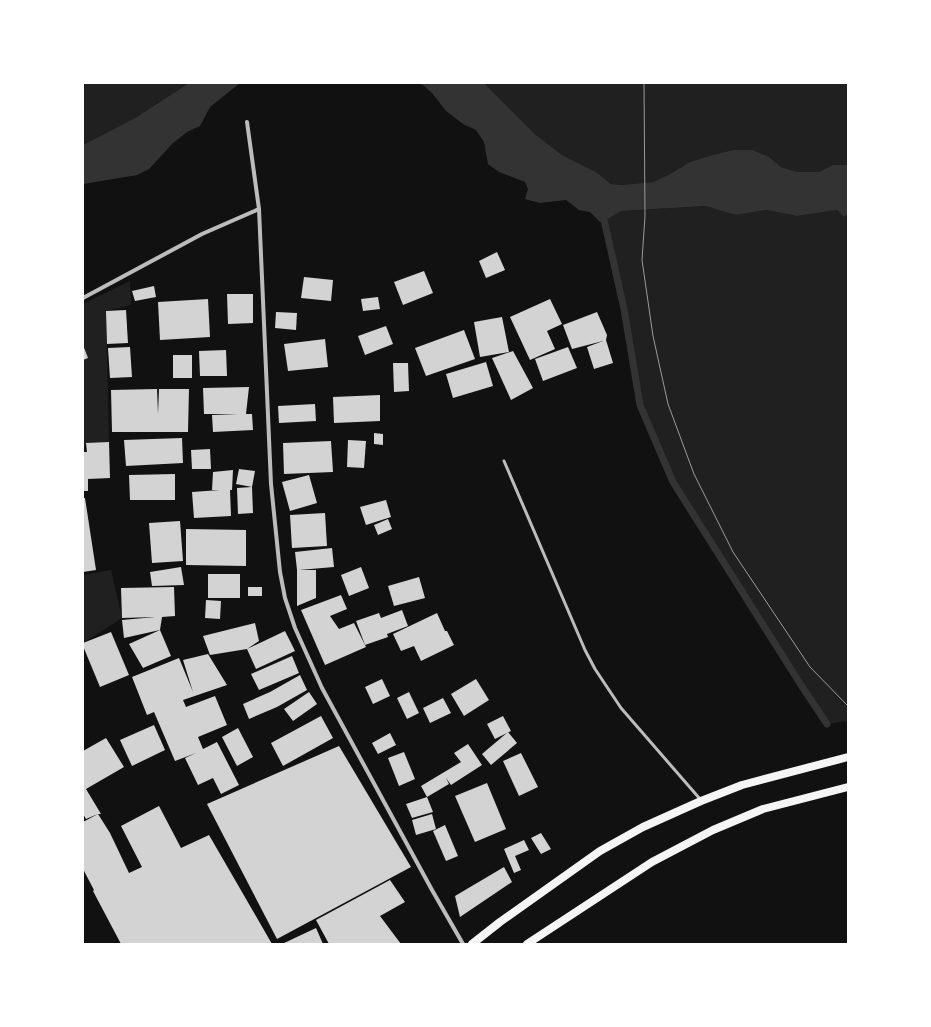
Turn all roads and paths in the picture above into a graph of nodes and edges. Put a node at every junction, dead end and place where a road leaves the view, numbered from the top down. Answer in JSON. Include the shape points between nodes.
{"nodes":[{"id":1,"x":247,"y":122,"type":"dead end"},
{"id":2,"x":260,"y":209,"type":"junction"},
{"id":3,"x":83,"y":298,"type":"edge"},
{"id":4,"x":504,"y":461,"type":"dead end"},
{"id":5,"x":848,"y":757,"type":"edge"},
{"id":6,"x":848,"y":787,"type":"edge"},
{"id":7,"x":701,"y":801,"type":"junction"},
{"id":8,"x":463,"y":944,"type":"edge"},
{"id":9,"x":472,"y":944,"type":"edge"},
{"id":10,"x":527,"y":944,"type":"edge"}],
"edges":[{"from":1,"to":2,"type":"street"},
{"from":2,"to":3,"type":"street","via":[[202,234]]},
{"from":2,"to":8,"type":"street","via":[[271,484],[285,598],[295,628],[322,688]]},
{"from":4,"to":7,"type":"lane","via":[[595,669],[621,708]]},
{"from":5,"to":7,"type":"main road","via":[[742,785]]},
{"from":6,"to":10,"type":"main road","via":[[763,809],[713,830],[652,862]]},
{"from":7,"to":9,"type":"main road","via":[[643,827],[600,851]]}]}
